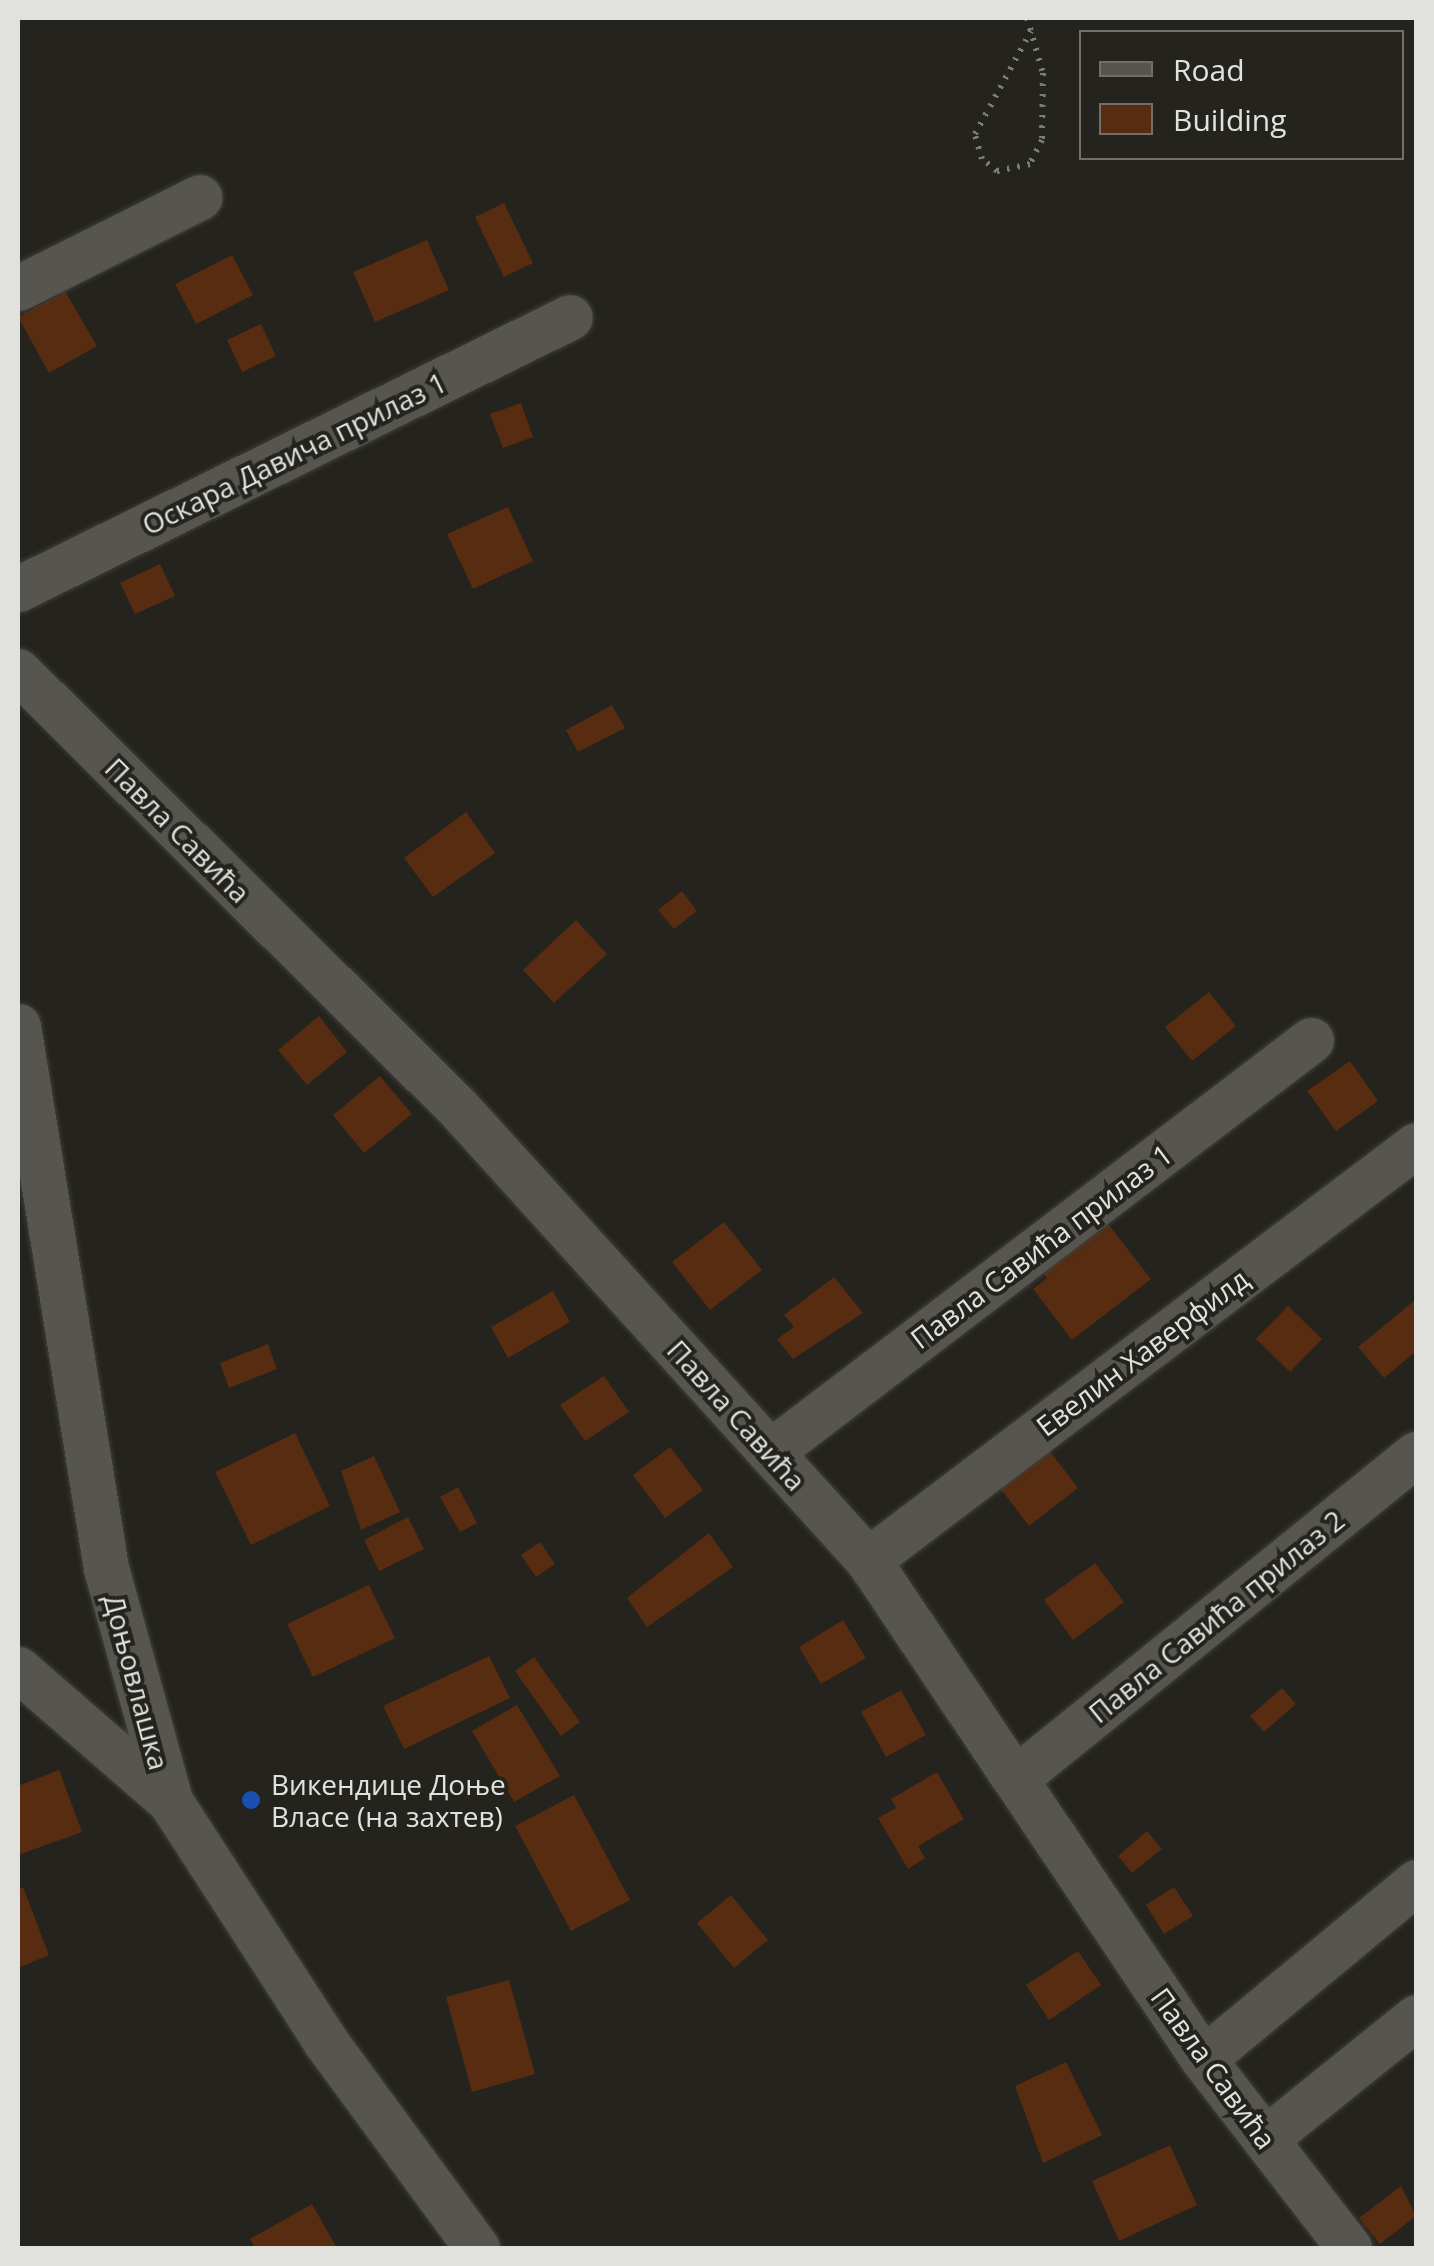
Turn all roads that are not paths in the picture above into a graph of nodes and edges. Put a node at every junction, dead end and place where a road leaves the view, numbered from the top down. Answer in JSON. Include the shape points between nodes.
{"nodes":[{"id":1,"x":200,"y":197,"type":"dead end"},
{"id":2,"x":18,"y":288,"type":"edge"},
{"id":3,"x":570,"y":316,"type":"dead end"},
{"id":4,"x":18,"y":589,"type":"edge"},
{"id":5,"x":18,"y":671,"type":"edge"},
{"id":6,"x":18,"y":1026,"type":"edge"},
{"id":7,"x":1311,"y":1040,"type":"dead end"},
{"id":8,"x":1416,"y":1145,"type":"edge"},
{"id":9,"x":770,"y":1452,"type":"junction"},
{"id":10,"x":1416,"y":1454,"type":"edge"},
{"id":11,"x":868,"y":1560,"type":"junction"},
{"id":12,"x":18,"y":1669,"type":"edge"},
{"id":13,"x":1016,"y":1778,"type":"junction"},
{"id":14,"x":170,"y":1802,"type":"junction"},
{"id":15,"x":1416,"y":1882,"type":"edge"},
{"id":16,"x":1416,"y":2017,"type":"edge"},
{"id":17,"x":1203,"y":2060,"type":"junction"},
{"id":18,"x":1265,"y":2139,"type":"junction"},
{"id":19,"x":478,"y":2248,"type":"edge"},
{"id":20,"x":1349,"y":2248,"type":"edge"}],
"edges":[{"from":1,"to":2,"type":"street"},
{"from":3,"to":4,"type":"street","name":"Оскара Давича прилаз 1"},
{"from":5,"to":9,"type":"street","name":"Павла Савића","via":[[458,1108]]},
{"from":6,"to":14,"type":"street","name":"Доњовлашка","via":[[106,1568]]},
{"from":7,"to":9,"type":"street","name":"Павла Савића прилаз 1"},
{"from":8,"to":11,"type":"street","name":"Евелин Хаверфилд"},
{"from":9,"to":11,"type":"street","name":"Павла Савића"},
{"from":10,"to":13,"type":"street","name":"Павла Савића прилаз 2"},
{"from":11,"to":13,"type":"street","name":"Павла Савића"},
{"from":12,"to":14,"type":"street"},
{"from":13,"to":17,"type":"street","name":"Павла Савића"},
{"from":14,"to":19,"type":"street","name":"Доњовлашка","via":[[325,2042]]},
{"from":15,"to":17,"type":"street"},
{"from":16,"to":18,"type":"street"},
{"from":17,"to":18,"type":"street","name":"Павла Савића"},
{"from":18,"to":20,"type":"street","name":"Павла Савића"}]}
